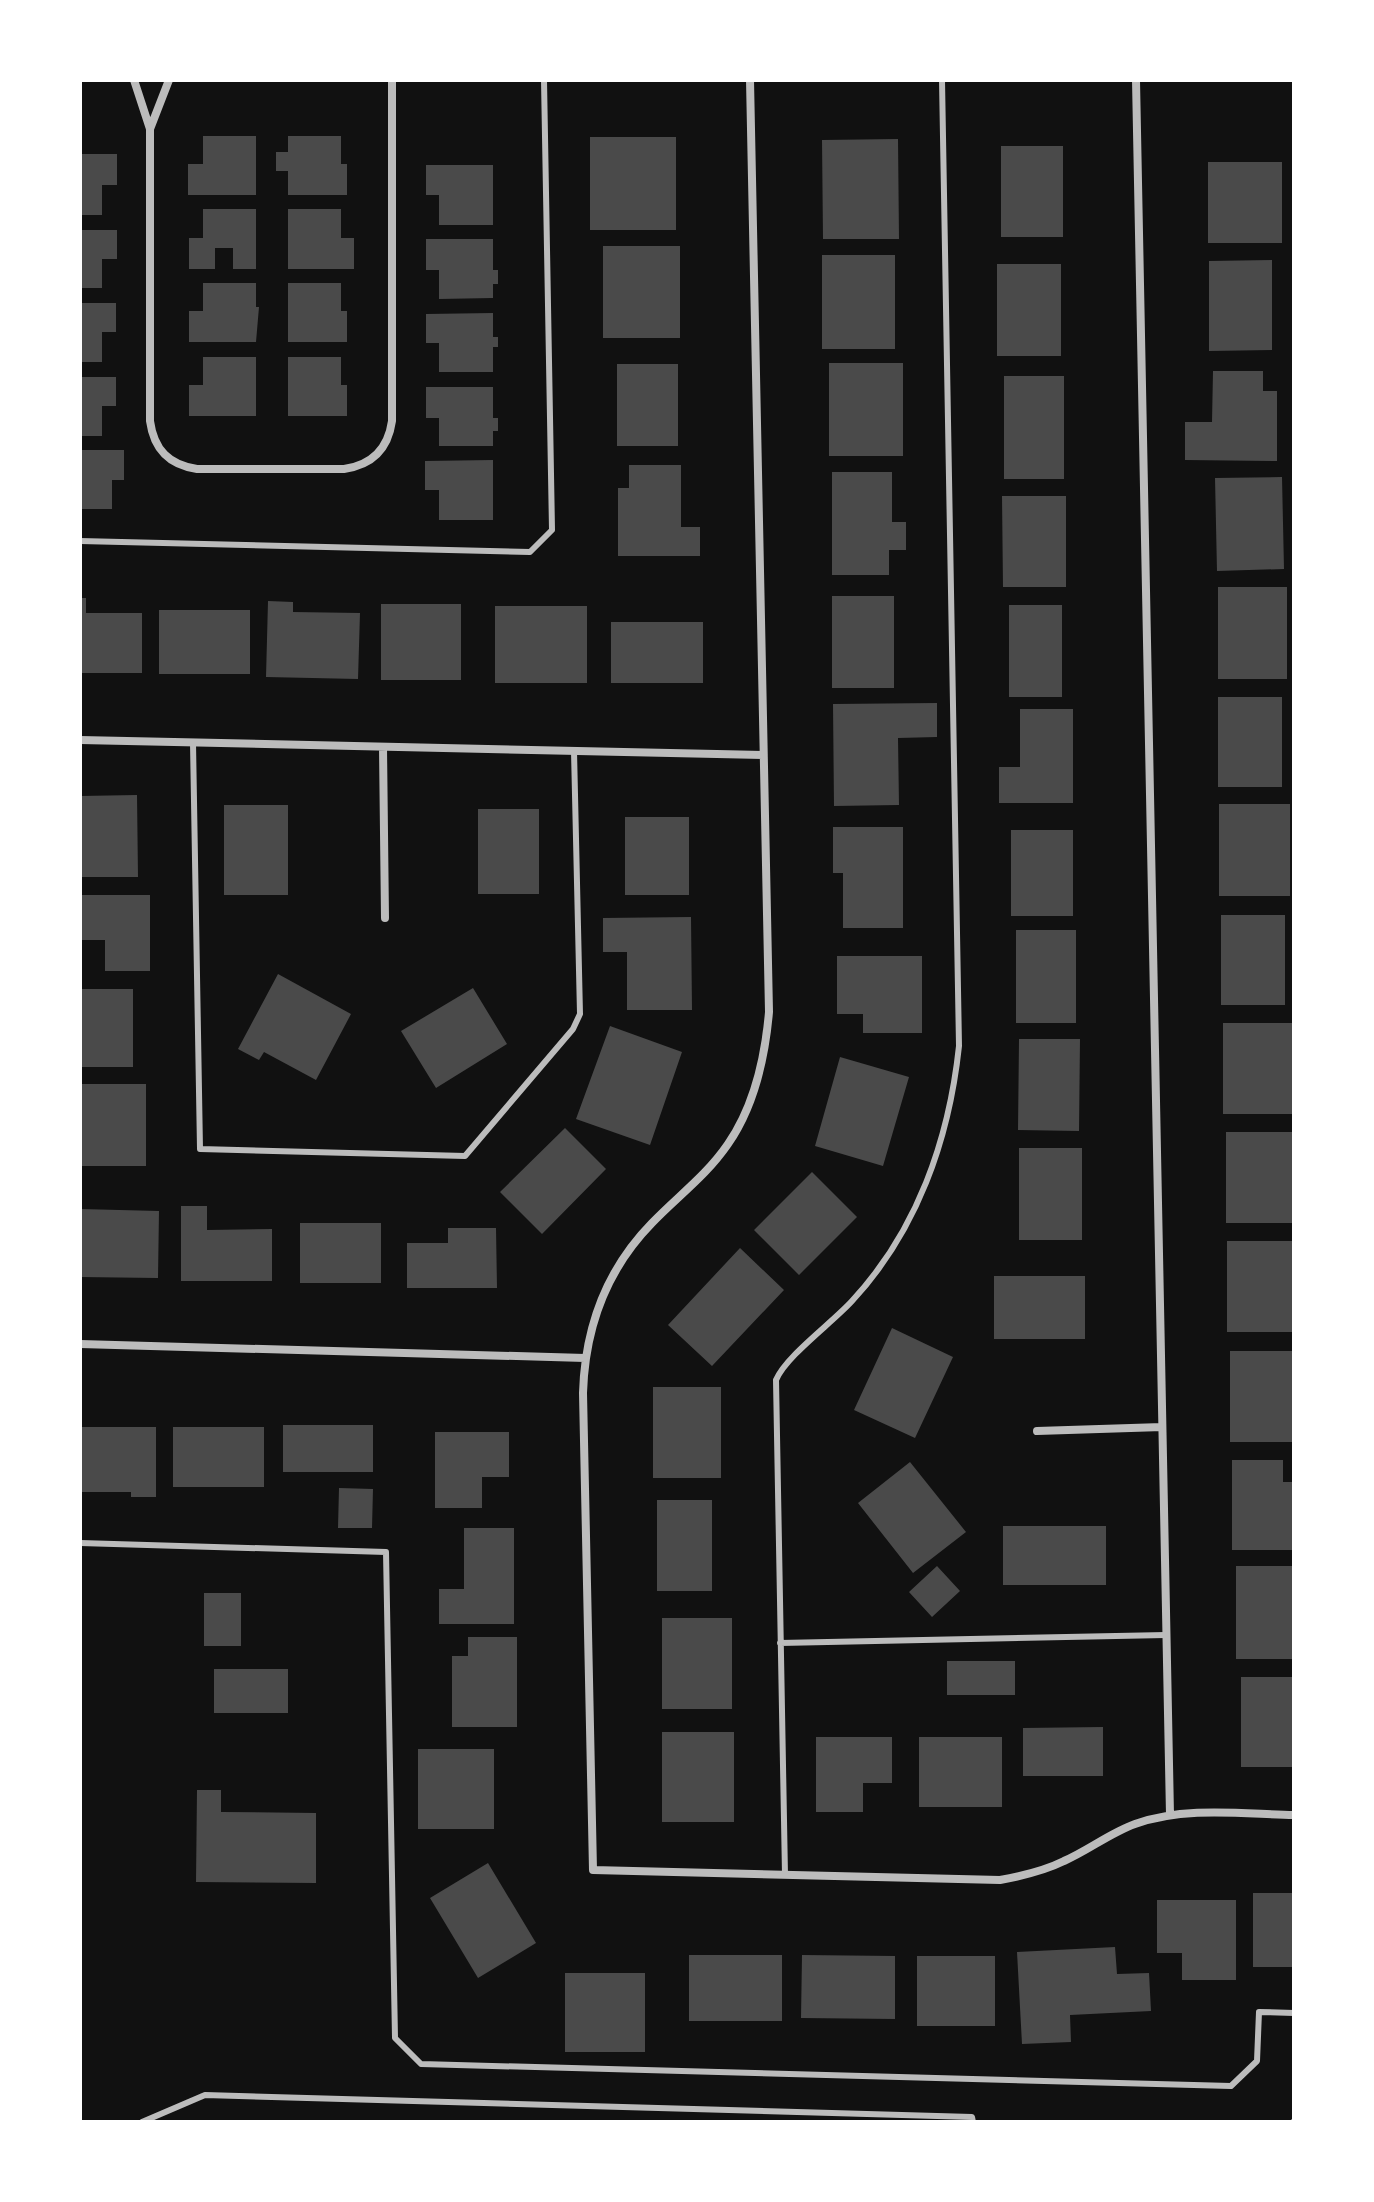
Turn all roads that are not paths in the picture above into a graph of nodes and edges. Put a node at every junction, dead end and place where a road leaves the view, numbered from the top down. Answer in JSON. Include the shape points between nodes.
{"nodes":[{"id":1,"x":134,"y":80,"type":"edge"},
{"id":2,"x":169,"y":80,"type":"edge"},
{"id":3,"x":392,"y":80,"type":"edge"},
{"id":4,"x":544,"y":80,"type":"edge"},
{"id":5,"x":750,"y":80,"type":"edge"},
{"id":6,"x":942,"y":80,"type":"edge"},
{"id":7,"x":1136,"y":80,"type":"edge"},
{"id":8,"x":150,"y":129,"type":"junction"},
{"id":9,"x":80,"y":541,"type":"edge"},
{"id":10,"x":80,"y":740,"type":"edge"},
{"id":11,"x":193,"y":743,"type":"junction"},
{"id":12,"x":383,"y":747,"type":"junction"},
{"id":13,"x":574,"y":751,"type":"junction"},
{"id":14,"x":763,"y":755,"type":"junction"},
{"id":15,"x":385,"y":918,"type":"dead end"},
{"id":16,"x":80,"y":1344,"type":"edge"},
{"id":17,"x":585,"y":1358,"type":"junction"},
{"id":18,"x":1162,"y":1427,"type":"junction"},
{"id":19,"x":1037,"y":1431,"type":"dead end"},
{"id":20,"x":80,"y":1543,"type":"edge"},
{"id":21,"x":1166,"y":1635,"type":"junction"},
{"id":22,"x":780,"y":1643,"type":"junction"},
{"id":23,"x":1170,"y":1815,"type":"junction"},
{"id":24,"x":1294,"y":1815,"type":"edge"},
{"id":25,"x":785,"y":1875,"type":"junction"},
{"id":26,"x":1294,"y":2013,"type":"edge"},
{"id":27,"x":142,"y":2122,"type":"edge"},
{"id":28,"x":973,"y":2122,"type":"edge"}],
"edges":[{"from":1,"to":8,"type":"street"},
{"from":2,"to":8,"type":"street"},
{"from":3,"to":8,"type":"street","via":[[392,421],[383,449],[359,467],[197,469],[182,467],[159,449],[150,421]]},
{"from":4,"to":9,"type":"lane","via":[[552,530],[530,552]]},
{"from":5,"to":14,"type":"street"},
{"from":6,"to":22,"type":"lane","via":[[959,1046],[937,1157],[904,1230],[854,1299],[785,1364],[776,1380]]},
{"from":7,"to":18,"type":"street"},
{"from":10,"to":11,"type":"street"},
{"from":11,"to":12,"type":"street"},
{"from":11,"to":13,"type":"lane","via":[[200,1149],[465,1156],[573,1029],[580,1014]]},
{"from":12,"to":13,"type":"street"},
{"from":12,"to":15,"type":"street"},
{"from":13,"to":14,"type":"street"},
{"from":14,"to":17,"type":"street","via":[[769,1012],[762,1066],[730,1141],[620,1263],[596,1312]]},
{"from":16,"to":17,"type":"street"},
{"from":17,"to":25,"type":"street","via":[[593,1870]]},
{"from":18,"to":19,"type":"street"},
{"from":18,"to":21,"type":"street"},
{"from":20,"to":26,"type":"lane","via":[[386,1552],[395,2038],[421,2064],[1231,2086],[1257,2061],[1259,2012]]},
{"from":21,"to":22,"type":"lane"},
{"from":21,"to":23,"type":"street"},
{"from":22,"to":25,"type":"lane"},
{"from":23,"to":24,"type":"street"},
{"from":23,"to":25,"type":"street","via":[[1110,1835],[1045,1869],[1000,1880]]},
{"from":27,"to":28,"type":"lane","via":[[205,2095],[972,2117]]}]}
